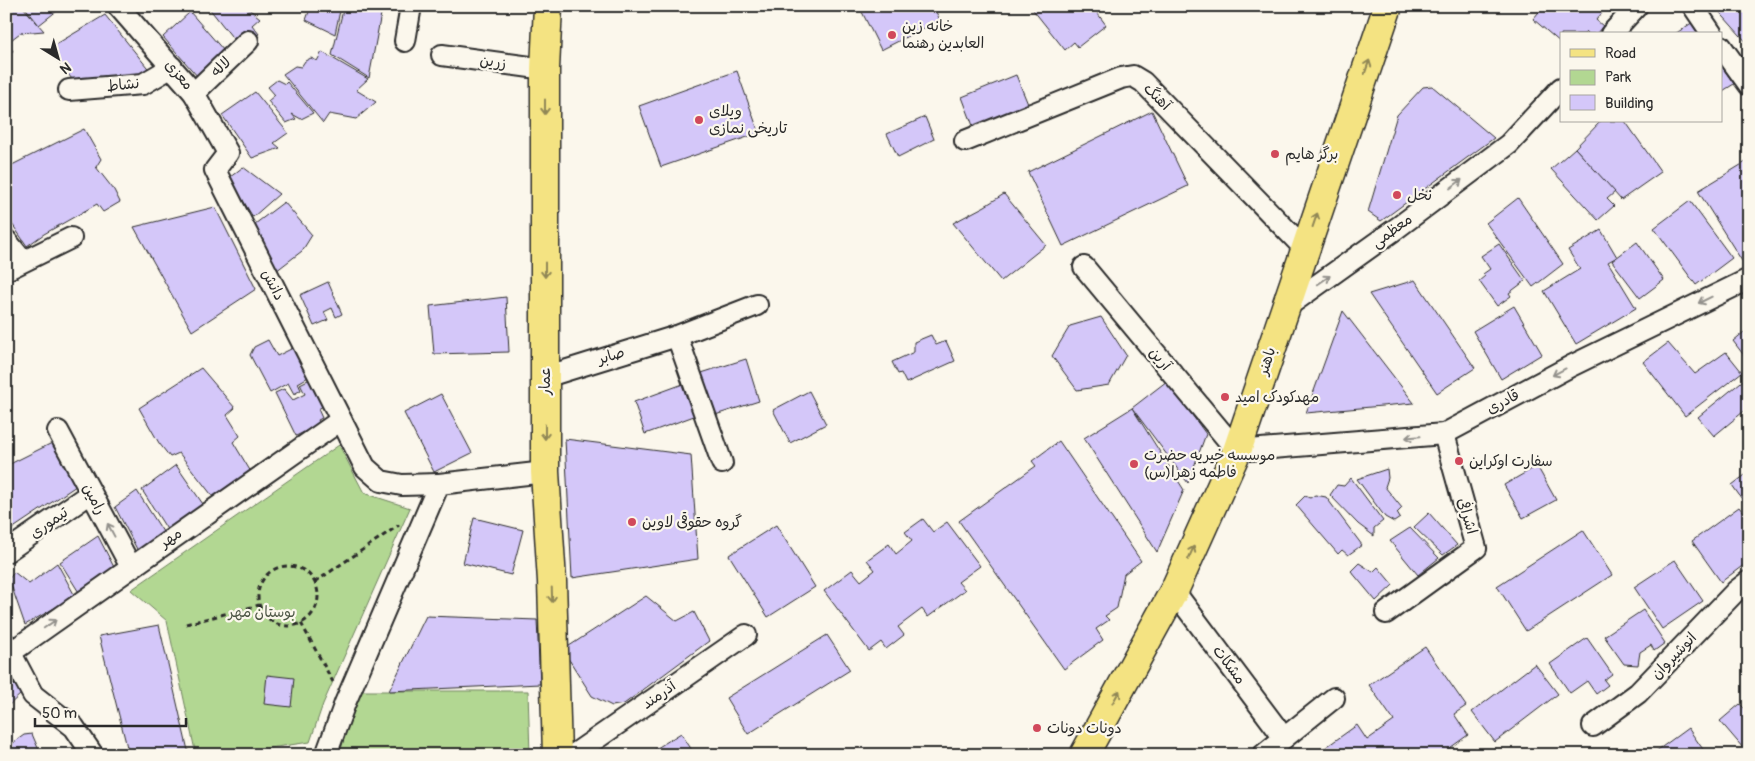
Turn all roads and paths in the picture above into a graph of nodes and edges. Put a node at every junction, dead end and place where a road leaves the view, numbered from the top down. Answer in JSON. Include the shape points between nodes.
{"nodes":[{"id":1,"x":118,"y":6,"type":"edge"},
{"id":2,"x":411,"y":6,"type":"edge"},
{"id":3,"x":548,"y":6,"type":"edge"},
{"id":4,"x":1388,"y":6,"type":"edge"},
{"id":5,"x":1637,"y":6,"type":"edge"},
{"id":6,"x":1693,"y":6,"type":"edge"},
{"id":7,"x":1613,"y":32,"type":"edge"},
{"id":8,"x":1711,"y":32,"type":"edge"},
{"id":9,"x":248,"y":41,"type":"dead end"},
{"id":10,"x":405,"y":41,"type":"dead end"},
{"id":11,"x":1722,"y":47,"type":"edge"},
{"id":12,"x":442,"y":55,"type":"dead end"},
{"id":13,"x":172,"y":67,"type":"junction"},
{"id":14,"x":545,"y":68,"type":"junction"},
{"id":15,"x":1749,"y":85,"type":"edge"},
{"id":16,"x":1560,"y":89,"type":"edge"},
{"id":17,"x":69,"y":90,"type":"dead end"},
{"id":18,"x":194,"y":93,"type":"junction"},
{"id":19,"x":965,"y":141,"type":"dead end"},
{"id":20,"x":228,"y":153,"type":"joint"},
{"id":21,"x":71,"y":238,"type":"dead end"},
{"id":22,"x":6,"y":240,"type":"edge"},
{"id":23,"x":1305,"y":249,"type":"junction"},
{"id":24,"x":14,"y":266,"type":"edge"},
{"id":25,"x":1084,"y":266,"type":"dead end"},
{"id":26,"x":1749,"y":279,"type":"edge"},
{"id":27,"x":757,"y":305,"type":"dead end"},
{"id":28,"x":1285,"y":308,"type":"junction"},
{"id":29,"x":677,"y":336,"type":"junction"},
{"id":30,"x":545,"y":377,"type":"junction"},
{"id":31,"x":341,"y":420,"type":"junction"},
{"id":32,"x":58,"y":431,"type":"dead end"},
{"id":33,"x":1444,"y":434,"type":"junction"},
{"id":34,"x":1237,"y":451,"type":"junction"},
{"id":35,"x":722,"y":463,"type":"dead end"},
{"id":36,"x":545,"y":472,"type":"junction"},
{"id":37,"x":439,"y":484,"type":"junction"},
{"id":38,"x":91,"y":494,"type":"junction"},
{"id":39,"x":430,"y":505,"type":"junction"},
{"id":40,"x":6,"y":552,"type":"edge"},
{"id":41,"x":131,"y":567,"type":"junction"},
{"id":42,"x":1749,"y":581,"type":"edge"},
{"id":43,"x":315,"y":582,"type":"junction"},
{"id":44,"x":1174,"y":592,"type":"junction"},
{"id":45,"x":259,"y":605,"type":"junction"},
{"id":46,"x":1386,"y":613,"type":"dead end"},
{"id":47,"x":301,"y":623,"type":"junction"},
{"id":48,"x":186,"y":624,"type":"dead end"},
{"id":49,"x":746,"y":635,"type":"dead end"},
{"id":50,"x":8,"y":648,"type":"edge"},
{"id":51,"x":1334,"y":698,"type":"dead end"},
{"id":52,"x":345,"y":703,"type":"junction"},
{"id":53,"x":1593,"y":726,"type":"dead end"},
{"id":54,"x":1284,"y":738,"type":"junction"},
{"id":55,"x":93,"y":755,"type":"edge"},
{"id":56,"x":326,"y":755,"type":"edge"},
{"id":57,"x":557,"y":755,"type":"edge"},
{"id":58,"x":573,"y":755,"type":"edge"},
{"id":59,"x":1084,"y":755,"type":"edge"},
{"id":60,"x":1263,"y":755,"type":"edge"}],
"edges":[{"from":1,"to":13,"type":"street","name":"معزی"},
{"from":2,"to":10,"type":"street"},
{"from":3,"to":14,"type":"main road","name":"عمار"},
{"from":23,"to":4,"type":"main road","name":"باهنر","one_way":true},
{"from":5,"to":7,"type":"street"},
{"from":6,"to":8,"type":"street"},
{"from":9,"to":18,"type":"street","name":"لاله"},
{"from":11,"to":15,"type":"street"},
{"from":12,"to":14,"type":"street","name":"زرین"},
{"from":13,"to":17,"type":"street","name":"نشاط","via":[[143,84]]},
{"from":13,"to":18,"type":"street","name":"معزی"},
{"from":14,"to":30,"type":"main road","name":"عمار","one_way":true},
{"from":28,"to":16,"type":"street","name":"معظمی","one_way":true,"via":[[1509,144]]},
{"from":18,"to":20,"type":"street","name":"معزی"},
{"from":19,"to":23,"type":"street","name":"آهنگ","via":[[1120,78],[1133,76],[1143,82]]},
{"from":20,"to":31,"type":"street","name":"دانش","via":[[215,170]]},
{"from":21,"to":24,"type":"street"},
{"from":22,"to":24,"type":"street"},
{"from":23,"to":28,"type":"main road","name":"باهنر"},
{"from":25,"to":34,"type":"street","name":"آرین"},
{"from":26,"to":33,"type":"street","name":"قادری","one_way":true,"via":[[1571,366]]},
{"from":27,"to":29,"type":"street","name":"صابر"},
{"from":28,"to":34,"type":"main road","name":"باهنر"},
{"from":29,"to":30,"type":"street","name":"صابر"},
{"from":29,"to":35,"type":"street"},
{"from":30,"to":36,"type":"main road","name":"عمار","one_way":true},
{"from":31,"to":37,"type":"street","via":[[366,467],[381,481],[402,485]]},
{"from":31,"to":41,"type":"street","name":"مهر"},
{"from":32,"to":38,"type":"street","name":"رامین"},
{"from":33,"to":34,"type":"street","name":"قادری","one_way":true},
{"from":33,"to":46,"type":"street","name":"اشرافی","via":[[1476,548]]},
{"from":44,"to":34,"type":"main road","name":"باهنر","one_way":true},
{"from":36,"to":37,"type":"street"},
{"from":36,"to":57,"type":"main road","name":"عمار","one_way":true},
{"from":37,"to":39,"type":"street"},
{"from":38,"to":40,"type":"street","name":"تیموری"},
{"from":41,"to":38,"type":"street","name":"رامین","one_way":true},
{"from":39,"to":43,"type":"path"},
{"from":39,"to":52,"type":"street"},
{"from":50,"to":41,"type":"street","name":"مهر","one_way":true},
{"from":42,"to":53,"type":"street","name":"انوشیروان","via":[[1736,590],[1638,693]]},
{"from":43,"to":45,"type":"path","via":[[301,569],[291,566],[273,570],[261,584]]},
{"from":43,"to":47,"type":"path","via":[[318,600],[315,609]]},
{"from":44,"to":54,"type":"street","name":"مشکات"},
{"from":59,"to":44,"type":"main road","name":"باهنر","one_way":true},
{"from":45,"to":47,"type":"path","via":[[271,621],[280,625]]},
{"from":45,"to":48,"type":"path"},
{"from":47,"to":52,"type":"path"},
{"from":49,"to":58,"type":"street","name":"آذرمند"},
{"from":50,"to":55,"type":"street","via":[[33,695],[74,727]]},
{"from":51,"to":54,"type":"street"},
{"from":52,"to":56,"type":"street"},
{"from":54,"to":60,"type":"street"}]}
